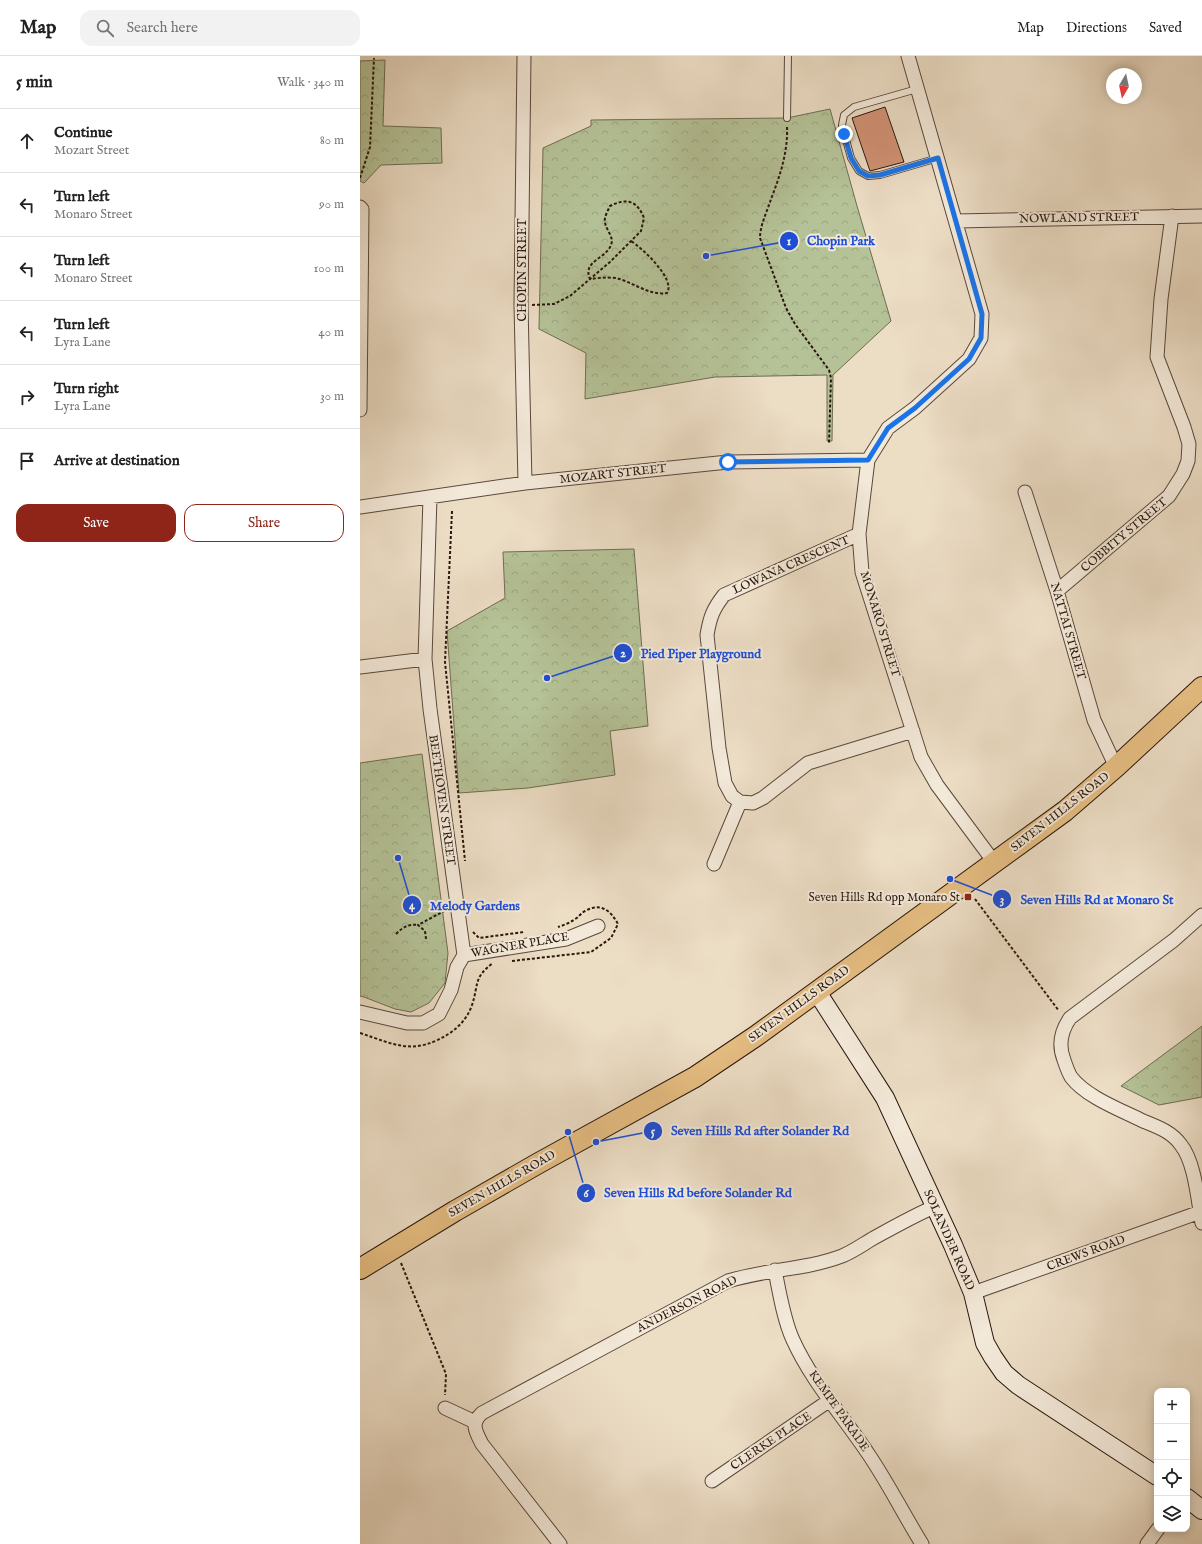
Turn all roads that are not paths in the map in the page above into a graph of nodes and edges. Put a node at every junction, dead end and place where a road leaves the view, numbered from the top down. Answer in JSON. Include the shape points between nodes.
{"nodes":[{"id":1,"x":524,"y":56,"type":"edge"},
{"id":2,"x":788,"y":56,"type":"edge"},
{"id":3,"x":908,"y":56,"type":"edge"},
{"id":4,"x":917,"y":89,"type":"junction"},
{"id":5,"x":787,"y":118,"type":"road end"},
{"id":6,"x":938,"y":158,"type":"junction"},
{"id":7,"x":360,"y":207,"type":"edge"},
{"id":8,"x":1172,"y":216,"type":"junction"},
{"id":9,"x":1202,"y":216,"type":"edge"},
{"id":10,"x":956,"y":221,"type":"junction"},
{"id":11,"x":360,"y":410,"type":"edge"},
{"id":12,"x":868,"y":460,"type":"junction"},
{"id":13,"x":525,"y":483,"type":"junction"},
{"id":14,"x":1025,"y":492,"type":"dead end"},
{"id":15,"x":430,"y":497,"type":"junction"},
{"id":16,"x":360,"y":507,"type":"edge"},
{"id":17,"x":859,"y":534,"type":"junction"},
{"id":18,"x":1057,"y":591,"type":"junction"},
{"id":19,"x":425,"y":659,"type":"junction"},
{"id":20,"x":360,"y":667,"type":"edge"},
{"id":21,"x":1202,"y":687,"type":"edge"},
{"id":22,"x":913,"y":731,"type":"junction"},
{"id":23,"x":1116,"y":767,"type":"junction"},
{"id":24,"x":740,"y":802,"type":"junction"},
{"id":25,"x":994,"y":862,"type":"junction"},
{"id":26,"x":714,"y":864,"type":"dead end"},
{"id":27,"x":1202,"y":915,"type":"edge"},
{"id":28,"x":598,"y":926,"type":"dead end"},
{"id":29,"x":464,"y":955,"type":"junction"},
{"id":30,"x":817,"y":992,"type":"junction"},
{"id":31,"x":360,"y":1012,"type":"edge"},
{"id":32,"x":934,"y":1207,"type":"junction"},
{"id":33,"x":1201,"y":1218,"type":"edge"},
{"id":34,"x":360,"y":1269,"type":"edge"},
{"id":35,"x":775,"y":1270,"type":"junction"},
{"id":36,"x":973,"y":1293,"type":"junction"},
{"id":37,"x":830,"y":1400,"type":"junction"},
{"id":38,"x":445,"y":1408,"type":"road end"},
{"id":39,"x":475,"y":1422,"type":"junction"},
{"id":40,"x":1154,"y":1474,"type":"edge"},
{"id":41,"x":712,"y":1481,"type":"dead end"},
{"id":42,"x":1190,"y":1500,"type":"edge"},
{"id":43,"x":1202,"y":1510,"type":"edge"},
{"id":44,"x":1156,"y":1532,"type":"edge"},
{"id":45,"x":560,"y":1544,"type":"edge"},
{"id":46,"x":922,"y":1544,"type":"edge"},
{"id":47,"x":1147,"y":1544,"type":"edge"}],
"edges":[{"from":1,"to":13,"type":"street","name":"CHOPIN STREET","via":[[521,305]]},
{"from":2,"to":5,"type":"lane"},
{"from":3,"to":4,"type":"street","name":"MONARO STREET"},
{"from":4,"to":6,"type":"street","name":"MONARO STREET"},
{"from":4,"to":6,"type":"lane","via":[[854,107],[844,115],[842,125],[851,158],[859,171],[868,176],[880,175]]},
{"from":6,"to":10,"type":"street","name":"MONARO STREET"},
{"from":7,"to":11,"type":"street"},
{"from":8,"to":9,"type":"street","name":"NOWLAND STREET"},
{"from":8,"to":10,"type":"street","name":"NOWLAND STREET"},
{"from":8,"to":18,"type":"street","name":"COBBITY STREET","via":[[1161,299],[1157,357],[1184,427],[1189,444],[1188,461],[1169,496]]},
{"from":10,"to":12,"type":"street","name":"MONARO STREET","via":[[982,314],[981,338],[969,359],[915,408],[888,428]]},
{"from":12,"to":13,"type":"street","name":"MOZART STREET","via":[[728,462]]},
{"from":12,"to":17,"type":"street","name":"MONARO STREET"},
{"from":13,"to":15,"type":"street","name":"MOZART STREET"},
{"from":14,"to":18,"type":"street","name":"NATTAI STREET"},
{"from":15,"to":16,"type":"street","name":"MOZART STREET"},
{"from":15,"to":19,"type":"street","name":"BEETHOVEN STREET"},
{"from":17,"to":22,"type":"street","name":"MONARO STREET","via":[[862,572]]},
{"from":17,"to":24,"type":"street","name":"LOWANA CRESCENT","via":[[724,595],[714,608],[707,634],[719,748],[725,783],[732,796]]},
{"from":18,"to":23,"type":"street","name":"NATTAI STREET","via":[[1094,720]]},
{"from":19,"to":20,"type":"street"},
{"from":19,"to":29,"type":"street","name":"BEETHOVEN STREET"},
{"from":21,"to":23,"type":"main road","name":"SEVEN HILLS ROAD"},
{"from":22,"to":24,"type":"street","via":[[808,763],[763,798],[753,803]]},
{"from":22,"to":25,"type":"street","name":"MONARO STREET","via":[[921,757],[937,785]]},
{"from":23,"to":25,"type":"main road","name":"SEVEN HILLS ROAD","via":[[1065,810]]},
{"from":24,"to":26,"type":"street"},
{"from":25,"to":30,"type":"main road","name":"SEVEN HILLS ROAD"},
{"from":27,"to":33,"type":"street","via":[[1174,940],[1070,1018],[1060,1042],[1062,1056],[1071,1077],[1081,1088],[1163,1129],[1182,1145],[1189,1157]]},
{"from":28,"to":29,"type":"street","name":"WAGNER PLACE","via":[[566,939]]},
{"from":29,"to":31,"type":"street","via":[[439,1014],[429,1020],[407,1024]]},
{"from":30,"to":32,"type":"street","name":"SOLANDER ROAD","via":[[885,1098]]},
{"from":30,"to":34,"type":"main road","name":"SEVEN HILLS ROAD","via":[[695,1077],[537,1164]]},
{"from":32,"to":35,"type":"street","name":"ANDERSON ROAD","via":[[843,1255],[799,1267]]},
{"from":32,"to":36,"type":"street","name":"SOLANDER ROAD"},
{"from":33,"to":36,"type":"street","name":"CREWS ROAD"},
{"from":35,"to":37,"type":"street","name":"KEMPE PARADE","via":[[793,1339]]},
{"from":35,"to":39,"type":"street","name":"ANDERSON ROAD","via":[[728,1281],[489,1409]]},
{"from":36,"to":40,"type":"street","name":"SOLANDER ROAD","via":[[985,1343],[1004,1373],[1018,1385]]},
{"from":37,"to":41,"type":"street","name":"CLERKE PLACE"},
{"from":37,"to":46,"type":"street","name":"KEMPE PARADE","via":[[870,1455]]},
{"from":38,"to":39,"type":"street"},
{"from":39,"to":45,"type":"street","via":[[482,1444]]},
{"from":42,"to":43,"type":"street"},
{"from":44,"to":47,"type":"street"}]}
